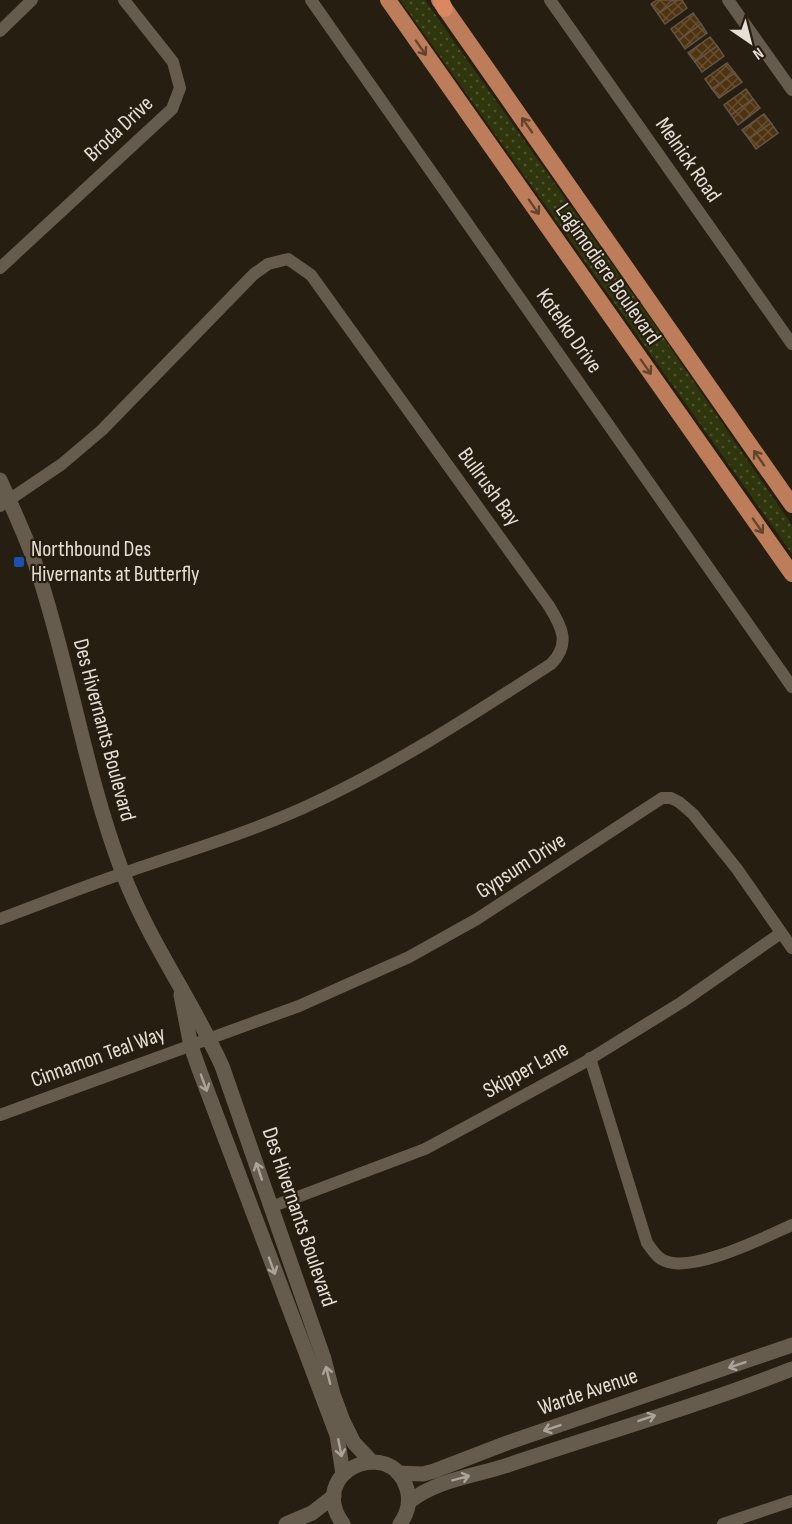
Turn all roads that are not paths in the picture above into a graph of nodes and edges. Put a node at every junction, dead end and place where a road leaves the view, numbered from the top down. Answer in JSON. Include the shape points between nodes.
{"nodes":[{"id":1,"x":32,"y":0,"type":"edge"},
{"id":2,"x":124,"y":0,"type":"edge"},
{"id":3,"x":311,"y":0,"type":"edge"},
{"id":4,"x":388,"y":0,"type":"edge"},
{"id":5,"x":550,"y":0,"type":"edge"},
{"id":6,"x":728,"y":0,"type":"edge"},
{"id":7,"x":442,"y":3,"type":"edge"},
{"id":8,"x":0,"y":31,"type":"edge"},
{"id":9,"x":792,"y":90,"type":"edge"},
{"id":10,"x":0,"y":268,"type":"edge"},
{"id":11,"x":792,"y":344,"type":"edge"},
{"id":12,"x":0,"y":480,"type":"edge"},
{"id":13,"x":4,"y":503,"type":"edge"},
{"id":14,"x":792,"y":506,"type":"edge"},
{"id":15,"x":792,"y":574,"type":"edge"},
{"id":16,"x":792,"y":687,"type":"edge"},
{"id":17,"x":123,"y":873,"type":"junction"},
{"id":18,"x":0,"y":919,"type":"edge"},
{"id":19,"x":780,"y":933,"type":"junction"},
{"id":20,"x":792,"y":948,"type":"edge"},
{"id":21,"x":180,"y":986,"type":"junction"},
{"id":22,"x":210,"y":1039,"type":"junction"},
{"id":23,"x":191,"y":1046,"type":"junction"},
{"id":24,"x":590,"y":1058,"type":"junction"},
{"id":25,"x":0,"y":1115,"type":"edge"},
{"id":26,"x":272,"y":1207,"type":"junction"},
{"id":27,"x":792,"y":1225,"type":"edge"},
{"id":28,"x":792,"y":1345,"type":"edge"},
{"id":29,"x":792,"y":1369,"type":"edge"},
{"id":30,"x":372,"y":1462,"type":"junction"},
{"id":31,"x":398,"y":1473,"type":"junction"},
{"id":32,"x":343,"y":1474,"type":"junction"},
{"id":33,"x":334,"y":1496,"type":"junction"},
{"id":34,"x":792,"y":1501,"type":"edge"},
{"id":35,"x":409,"y":1502,"type":"junction"},
{"id":36,"x":286,"y":1524,"type":"edge"},
{"id":37,"x":343,"y":1524,"type":"edge"},
{"id":38,"x":400,"y":1524,"type":"edge"},
{"id":39,"x":723,"y":1524,"type":"edge"}],
"edges":[{"from":1,"to":8,"type":"street"},
{"from":2,"to":10,"type":"street","name":"Broda Drive","via":[[172,62],[180,88],[172,109]]},
{"from":3,"to":16,"type":"street","name":"Kotelko Drive"},
{"from":4,"to":15,"type":"main road","name":"Lagimodiere Boulevard","one_way":true},
{"from":5,"to":11,"type":"street","name":"Melnick Road"},
{"from":6,"to":9,"type":"street"},
{"from":14,"to":7,"type":"main road","name":"Lagimodiere Boulevard","one_way":true},
{"from":12,"to":13,"type":"street","name":"Des Hivernants Boulevard"},
{"from":13,"to":17,"type":"street","name":"Des Hivernants Boulevard","via":[[37,568],[93,780]]},
{"from":13,"to":17,"type":"street","name":"Bullrush Bay","via":[[62,464],[102,430],[254,274],[268,264],[288,259],[311,275],[549,606],[564,633],[560,655],[551,664],[390,764],[303,808],[209,846]]},
{"from":17,"to":18,"type":"street"},
{"from":17,"to":21,"type":"street","name":"Des Hivernants Boulevard"},
{"from":19,"to":20,"type":"street","name":"Gypsum Drive"},
{"from":19,"to":22,"type":"street","name":"Gypsum Drive","via":[[737,869],[693,814],[679,802],[662,798],[477,919],[410,957],[299,1006]]},
{"from":19,"to":24,"type":"street","name":"Skipper Lane","via":[[682,1002]]},
{"from":21,"to":22,"type":"street","name":"Des Hivernants Boulevard"},
{"from":21,"to":23,"type":"street","name":"Des Hivernants Boulevard"},
{"from":22,"to":23,"type":"street","name":"Cinnamon Teal Way"},
{"from":26,"to":22,"type":"street","name":"Des Hivernants Boulevard","one_way":true},
{"from":23,"to":25,"type":"street","name":"Cinnamon Teal Way"},
{"from":23,"to":32,"type":"street","name":"Des Hivernants Boulevard","one_way":true,"via":[[337,1435]]},
{"from":24,"to":26,"type":"street","name":"Skipper Lane","via":[[424,1149]]},
{"from":24,"to":27,"type":"street","via":[[647,1243],[663,1260],[675,1264],[703,1260]]},
{"from":30,"to":26,"type":"street","name":"Des Hivernants Boulevard","one_way":true,"via":[[354,1443],[336,1403]]},
{"from":28,"to":31,"type":"street","name":"Warde Avenue","one_way":true,"via":[[434,1472]]},
{"from":35,"to":29,"type":"street","name":"Warde Avenue","one_way":true,"via":[[441,1484]]},
{"from":30,"to":31,"type":"street"},
{"from":30,"to":32,"type":"street","via":[[356,1465]]},
{"from":31,"to":35,"type":"street","via":[[407,1486]]},
{"from":32,"to":33,"type":"street"},
{"from":33,"to":36,"type":"street","via":[[312,1513]]},
{"from":33,"to":37,"type":"street","via":[[334,1507]]},
{"from":34,"to":39,"type":"street"},
{"from":35,"to":38,"type":"street"}]}
